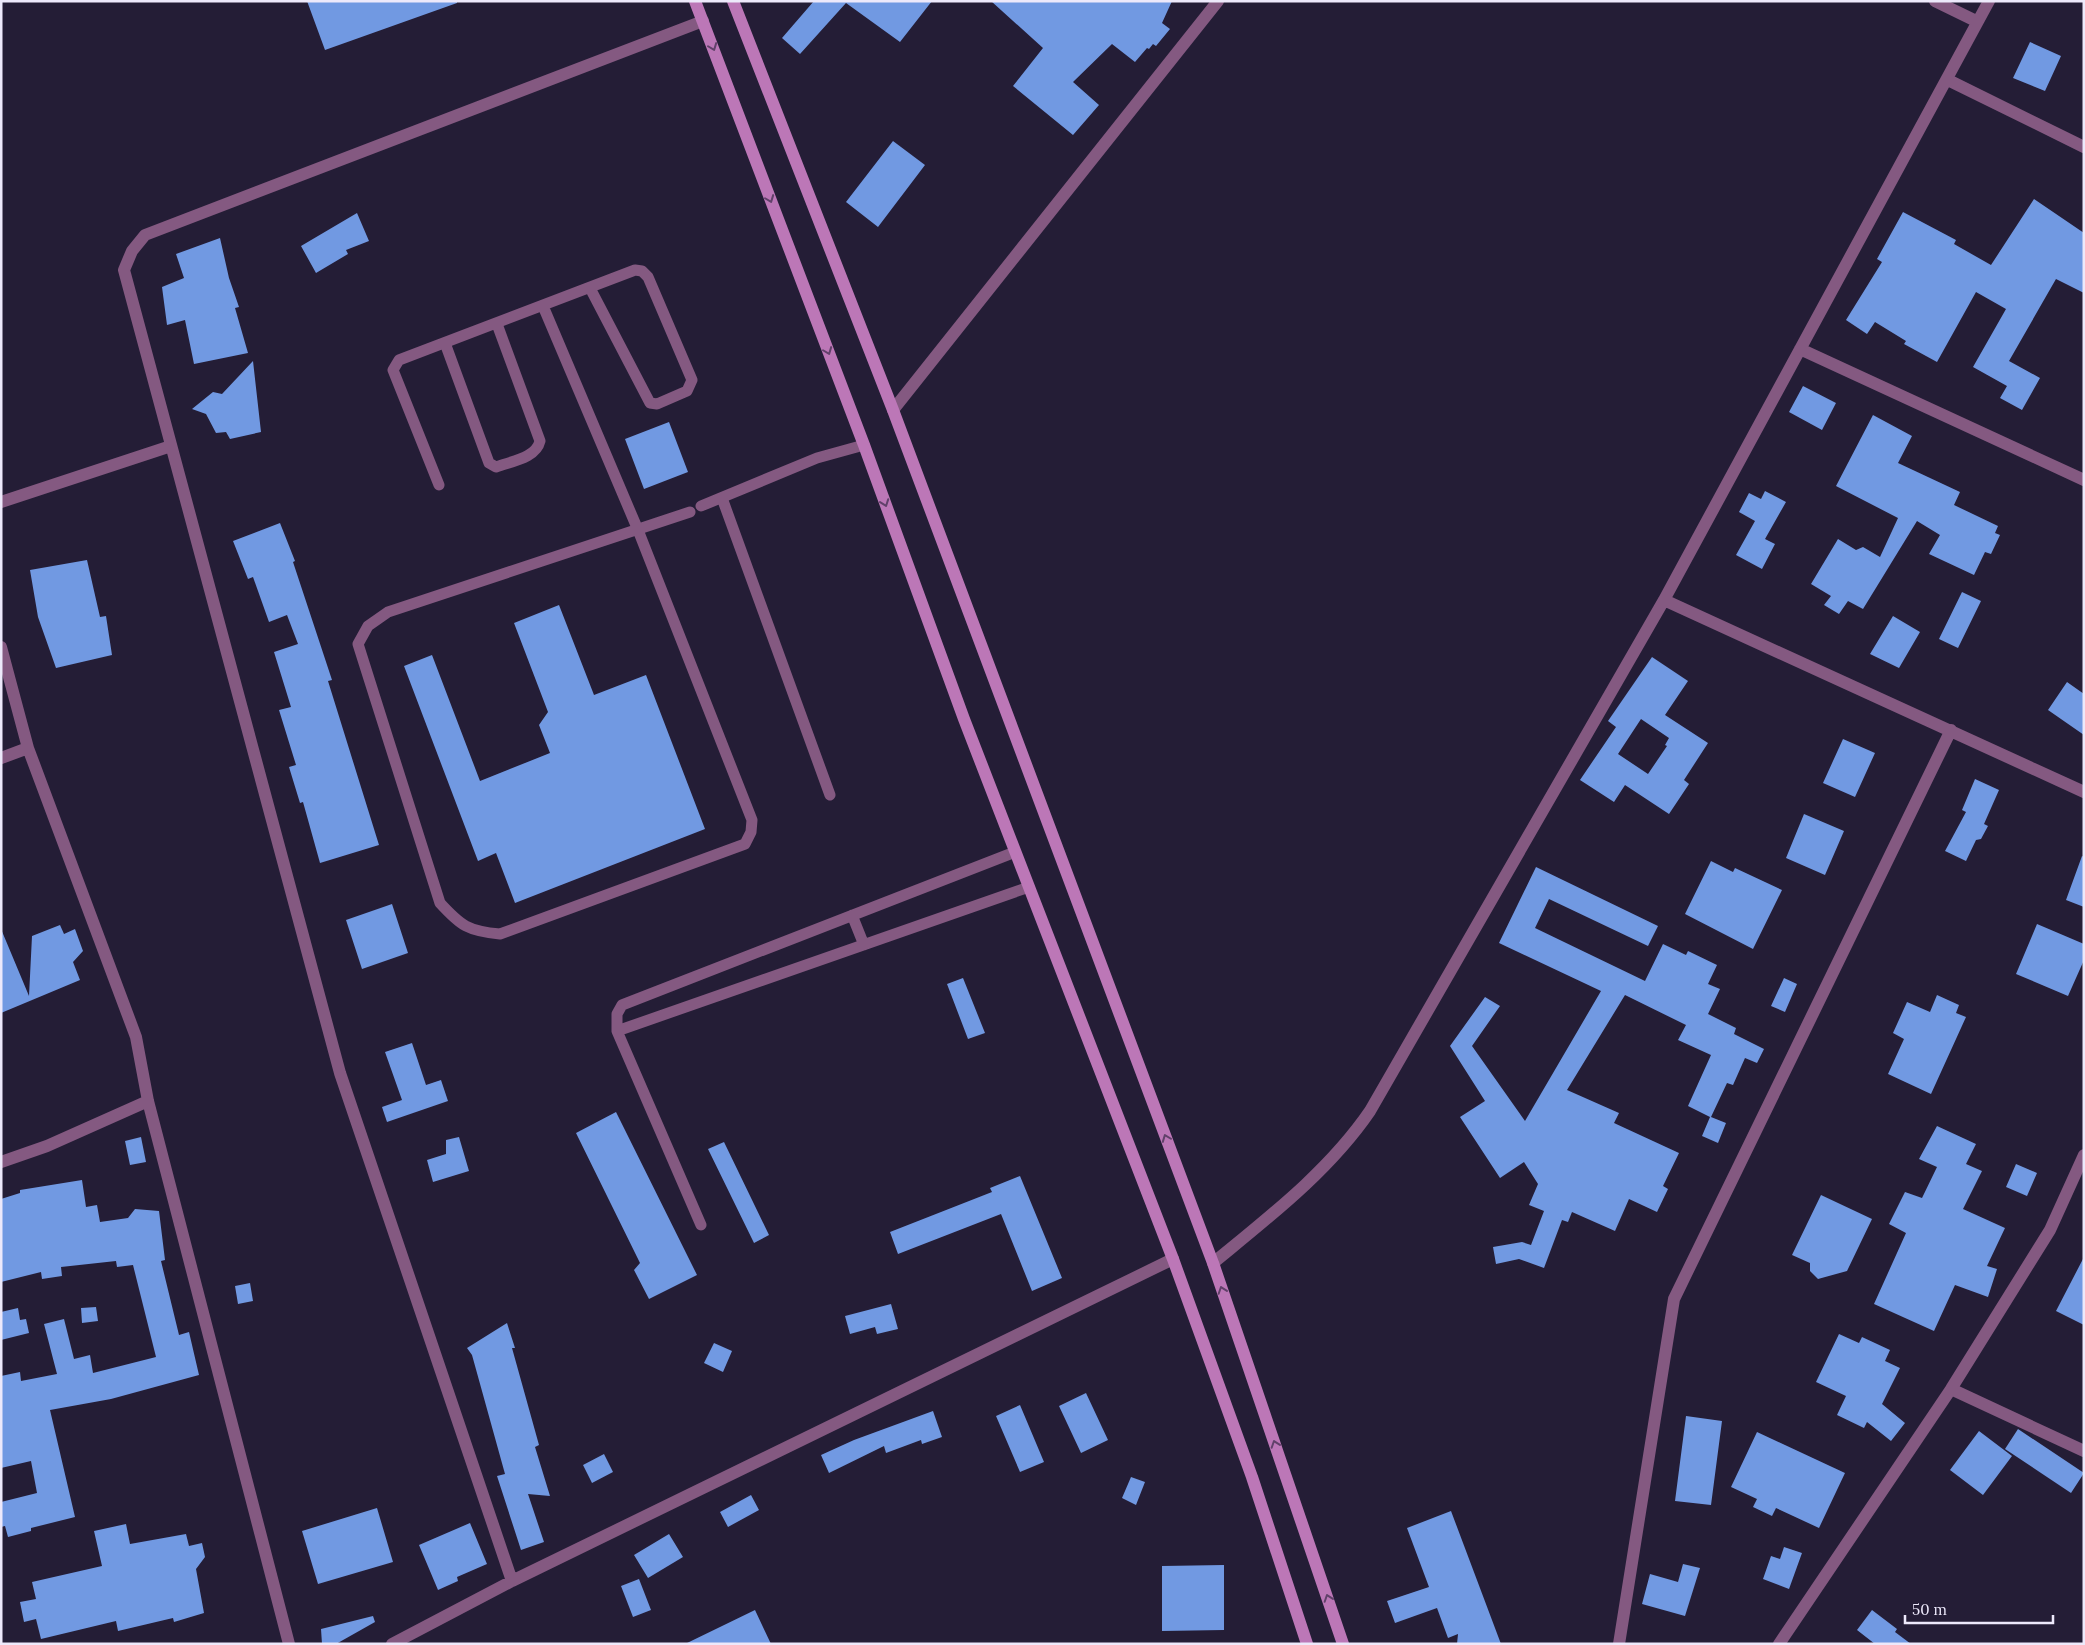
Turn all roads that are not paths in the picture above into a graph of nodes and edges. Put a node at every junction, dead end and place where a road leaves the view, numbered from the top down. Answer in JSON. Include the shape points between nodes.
{"nodes":[{"id":1,"x":695,"y":1,"type":"edge"},
{"id":2,"x":1218,"y":1,"type":"edge"},
{"id":3,"x":1935,"y":1,"type":"edge"},
{"id":4,"x":1989,"y":1,"type":"edge"},
{"id":5,"x":734,"y":2,"type":"edge"},
{"id":6,"x":703,"y":21,"type":"junction"},
{"id":7,"x":1976,"y":21,"type":"junction"},
{"id":8,"x":1948,"y":80,"type":"junction"},
{"id":9,"x":2084,"y":147,"type":"edge"},
{"id":10,"x":590,"y":288,"type":"junction"},
{"id":11,"x":543,"y":306,"type":"junction"},
{"id":12,"x":497,"y":324,"type":"junction"},
{"id":13,"x":445,"y":342,"type":"junction"},
{"id":14,"x":1800,"y":349,"type":"junction"},
{"id":15,"x":893,"y":410,"type":"junction"},
{"id":16,"x":864,"y":445,"type":"junction"},
{"id":17,"x":171,"y":446,"type":"junction"},
{"id":18,"x":2084,"y":480,"type":"edge"},
{"id":19,"x":439,"y":484,"type":"dead end"},
{"id":20,"x":722,"y":498,"type":"junction"},
{"id":21,"x":1,"y":502,"type":"edge"},
{"id":22,"x":701,"y":506,"type":"dead end"},
{"id":23,"x":690,"y":512,"type":"dead end"},
{"id":24,"x":638,"y":530,"type":"junction"},
{"id":25,"x":1664,"y":600,"type":"junction"},
{"id":26,"x":1,"y":647,"type":"edge"},
{"id":27,"x":1950,"y":730,"type":"junction"},
{"id":28,"x":28,"y":748,"type":"junction"},
{"id":29,"x":1,"y":758,"type":"edge"},
{"id":30,"x":2084,"y":792,"type":"edge"},
{"id":31,"x":830,"y":795,"type":"dead end"},
{"id":32,"x":1015,"y":852,"type":"junction"},
{"id":33,"x":1029,"y":887,"type":"junction"},
{"id":34,"x":852,"y":916,"type":"junction"},
{"id":35,"x":864,"y":945,"type":"junction"},
{"id":36,"x":617,"y":1031,"type":"junction"},
{"id":37,"x":148,"y":1102,"type":"junction"},
{"id":38,"x":2084,"y":1155,"type":"edge"},
{"id":39,"x":1,"y":1162,"type":"edge"},
{"id":40,"x":701,"y":1225,"type":"dead end"},
{"id":41,"x":1173,"y":1258,"type":"junction"},
{"id":42,"x":1213,"y":1263,"type":"junction"},
{"id":43,"x":1951,"y":1388,"type":"junction"},
{"id":44,"x":2084,"y":1451,"type":"edge"},
{"id":45,"x":512,"y":1581,"type":"junction"},
{"id":46,"x":288,"y":1644,"type":"edge"},
{"id":47,"x":392,"y":1644,"type":"edge"},
{"id":48,"x":1307,"y":1644,"type":"edge"},
{"id":49,"x":1343,"y":1644,"type":"edge"},
{"id":50,"x":1619,"y":1644,"type":"edge"},
{"id":51,"x":1779,"y":1644,"type":"edge"}],
"edges":[{"from":1,"to":6,"type":"main road"},
{"from":2,"to":15,"type":"street"},
{"from":3,"to":7,"type":"street"},
{"from":4,"to":7,"type":"street"},
{"from":5,"to":15,"type":"main road"},
{"from":6,"to":16,"type":"main road","one_way":true},
{"from":6,"to":17,"type":"street","via":[[145,235],[124,270]]},
{"from":7,"to":8,"type":"street"},
{"from":8,"to":9,"type":"street"},
{"from":8,"to":14,"type":"street"},
{"from":10,"to":10,"type":"lane","via":[[650,403],[657,404],[687,391],[692,380],[648,277],[635,270]]},
{"from":10,"to":11,"type":"lane"},
{"from":11,"to":12,"type":"lane"},
{"from":11,"to":24,"type":"lane"},
{"from":12,"to":13,"type":"lane"},
{"from":12,"to":13,"type":"lane","via":[[540,441],[534,453],[496,467],[489,463]]},
{"from":13,"to":19,"type":"lane","via":[[398,360],[393,370]]},
{"from":14,"to":18,"type":"street"},
{"from":14,"to":25,"type":"street"},
{"from":42,"to":15,"type":"main road","one_way":true},
{"from":16,"to":20,"type":"lane","via":[[818,458]]},
{"from":16,"to":32,"type":"main road","one_way":true},
{"from":17,"to":21,"type":"street"},
{"from":17,"to":45,"type":"street","via":[[340,1074]]},
{"from":20,"to":22,"type":"lane"},
{"from":20,"to":31,"type":"lane"},
{"from":23,"to":24,"type":"lane"},
{"from":24,"to":24,"type":"lane","via":[[388,612],[368,626],[358,644],[440,903],[456,921],[476,932],[500,934],[745,844],[751,832],[752,820]]},
{"from":25,"to":27,"type":"street"},
{"from":25,"to":42,"type":"street","via":[[1354,1135],[1285,1203]]},
{"from":26,"to":28,"type":"street"},
{"from":27,"to":30,"type":"street"},
{"from":27,"to":50,"type":"street","via":[[1674,1298]]},
{"from":28,"to":29,"type":"street"},
{"from":28,"to":37,"type":"street","via":[[136,1037]]},
{"from":32,"to":33,"type":"main road"},
{"from":32,"to":34,"type":"lane"},
{"from":33,"to":35,"type":"lane"},
{"from":33,"to":41,"type":"main road"},
{"from":34,"to":35,"type":"lane"},
{"from":34,"to":36,"type":"lane","via":[[622,1005],[617,1014]]},
{"from":35,"to":36,"type":"lane"},
{"from":36,"to":40,"type":"lane"},
{"from":37,"to":39,"type":"street","via":[[47,1146]]},
{"from":37,"to":46,"type":"street"},
{"from":38,"to":43,"type":"street","via":[[2050,1230]]},
{"from":41,"to":45,"type":"street"},
{"from":41,"to":48,"type":"main road","via":[[1252,1477]]},
{"from":49,"to":42,"type":"main road","one_way":true},
{"from":43,"to":44,"type":"street"},
{"from":43,"to":51,"type":"street"},
{"from":45,"to":47,"type":"street"}]}
